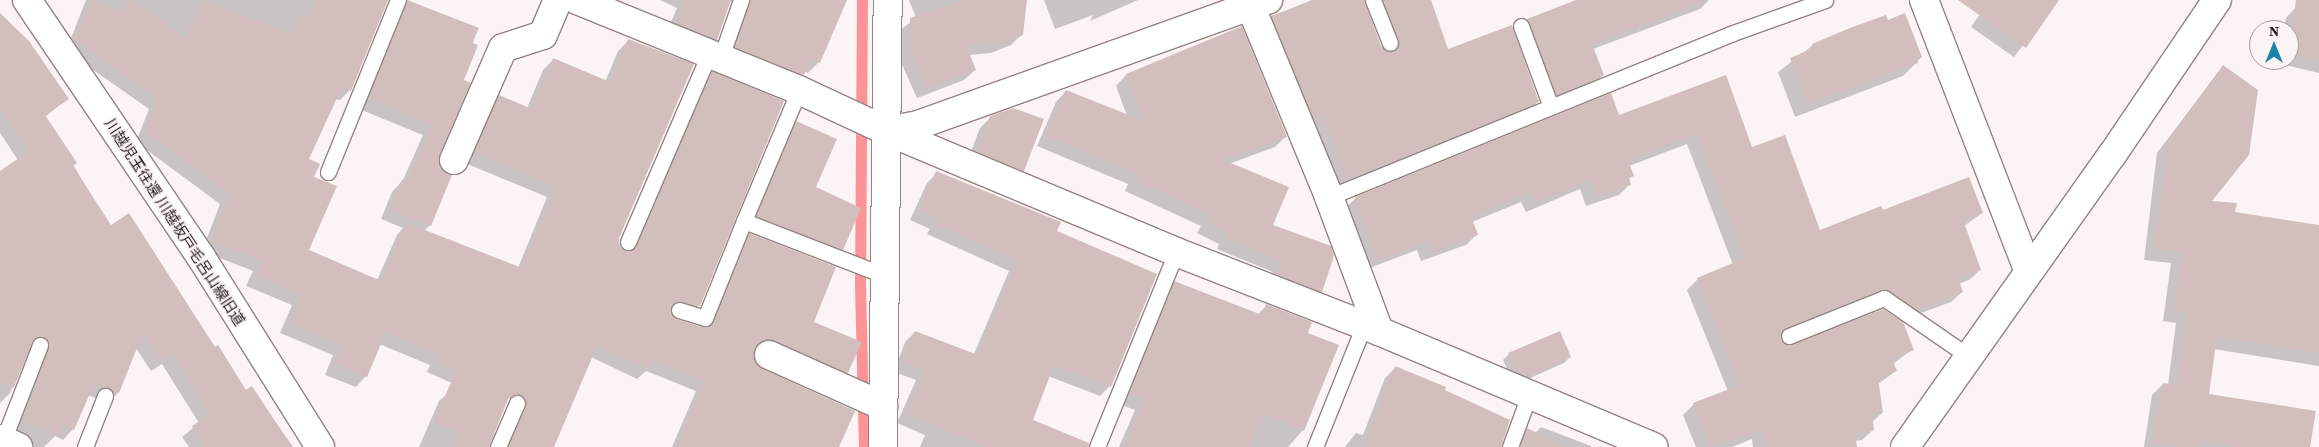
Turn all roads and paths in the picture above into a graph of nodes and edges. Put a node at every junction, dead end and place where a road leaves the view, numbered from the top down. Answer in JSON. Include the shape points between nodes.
{"nodes":[{"id":1,"x":27,"y":0,"type":"edge"},
{"id":2,"x":398,"y":0,"type":"edge"},
{"id":3,"x":558,"y":0,"type":"edge"},
{"id":4,"x":577,"y":0,"type":"edge"},
{"id":5,"x":741,"y":0,"type":"edge"},
{"id":6,"x":888,"y":0,"type":"edge"},
{"id":7,"x":1373,"y":0,"type":"edge"},
{"id":8,"x":1825,"y":0,"type":"edge"},
{"id":9,"x":1924,"y":0,"type":"edge"},
{"id":10,"x":2216,"y":0,"type":"edge"},
{"id":11,"x":1255,"y":2,"type":"edge"},
{"id":12,"x":614,"y":7,"type":"edge"},
{"id":13,"x":1521,"y":26,"type":"dead end"},
{"id":14,"x":1390,"y":43,"type":"dead end"},
{"id":15,"x":715,"y":57,"type":"junction"},
{"id":16,"x":799,"y":90,"type":"junction"},
{"id":17,"x":1551,"y":107,"type":"junction"},
{"id":18,"x":887,"y":131,"type":"junction"},
{"id":19,"x":454,"y":160,"type":"dead end"},
{"id":20,"x":328,"y":172,"type":"dead end"},
{"id":21,"x":1329,"y":197,"type":"junction"},
{"id":22,"x":744,"y":221,"type":"junction"},
{"id":23,"x":628,"y":242,"type":"dead end"},
{"id":24,"x":1176,"y":252,"type":"junction"},
{"id":25,"x":2028,"y":269,"type":"junction"},
{"id":26,"x":883,"y":275,"type":"junction"},
{"id":27,"x":679,"y":310,"type":"dead end"},
{"id":28,"x":1371,"y":328,"type":"junction"},
{"id":29,"x":1789,"y":336,"type":"dead end"},
{"id":30,"x":40,"y":346,"type":"dead end"},
{"id":31,"x":769,"y":355,"type":"dead end"},
{"id":32,"x":1968,"y":356,"type":"junction"},
{"id":33,"x":1529,"y":395,"type":"junction"},
{"id":34,"x":105,"y":396,"type":"dead end"},
{"id":35,"x":517,"y":403,"type":"dead end"},
{"id":36,"x":882,"y":406,"type":"junction"},
{"id":37,"x":7,"y":442,"type":"edge"},
{"id":38,"x":85,"y":447,"type":"edge"},
{"id":39,"x":320,"y":447,"type":"edge"},
{"id":40,"x":498,"y":447,"type":"edge"},
{"id":41,"x":882,"y":447,"type":"edge"},
{"id":42,"x":1096,"y":447,"type":"edge"},
{"id":43,"x":1315,"y":447,"type":"edge"},
{"id":44,"x":1510,"y":447,"type":"edge"},
{"id":45,"x":1654,"y":447,"type":"edge"},
{"id":46,"x":1905,"y":447,"type":"edge"}],
"edges":[{"from":1,"to":39,"type":"street","name":"川越児玉往還 川越坂戸毛呂山線旧道","via":[[201,257]]},
{"from":2,"to":20,"type":"lane"},
{"from":3,"to":19,"type":"street","via":[[543,35],[503,48]]},
{"from":4,"to":12,"type":"street"},
{"from":5,"to":15,"type":"lane"},
{"from":6,"to":18,"type":"street"},
{"from":7,"to":14,"type":"lane"},
{"from":8,"to":17,"type":"lane","via":[[1734,32]]},
{"from":9,"to":25,"type":"street"},
{"from":10,"to":25,"type":"street","via":[[2112,155]]},
{"from":11,"to":18,"type":"street","via":[[918,125]]},
{"from":11,"to":21,"type":"street"},
{"from":12,"to":15,"type":"street"},
{"from":13,"to":17,"type":"lane"},
{"from":15,"to":16,"type":"street"},
{"from":15,"to":23,"type":"lane"},
{"from":16,"to":18,"type":"street"},
{"from":16,"to":22,"type":"lane"},
{"from":17,"to":21,"type":"lane"},
{"from":18,"to":24,"type":"street"},
{"from":18,"to":26,"type":"street"},
{"from":21,"to":28,"type":"street"},
{"from":22,"to":26,"type":"lane"},
{"from":22,"to":27,"type":"lane","via":[[705,318]]},
{"from":24,"to":28,"type":"street"},
{"from":24,"to":42,"type":"lane"},
{"from":25,"to":32,"type":"street"},
{"from":26,"to":36,"type":"street"},
{"from":28,"to":33,"type":"street"},
{"from":28,"to":43,"type":"lane"},
{"from":29,"to":32,"type":"lane","via":[[1884,298]]},
{"from":30,"to":37,"type":"lane"},
{"from":31,"to":36,"type":"street"},
{"from":32,"to":46,"type":"street"},
{"from":33,"to":44,"type":"lane"},
{"from":33,"to":45,"type":"street"},
{"from":34,"to":38,"type":"lane"},
{"from":35,"to":40,"type":"lane"},
{"from":36,"to":41,"type":"street"}]}
